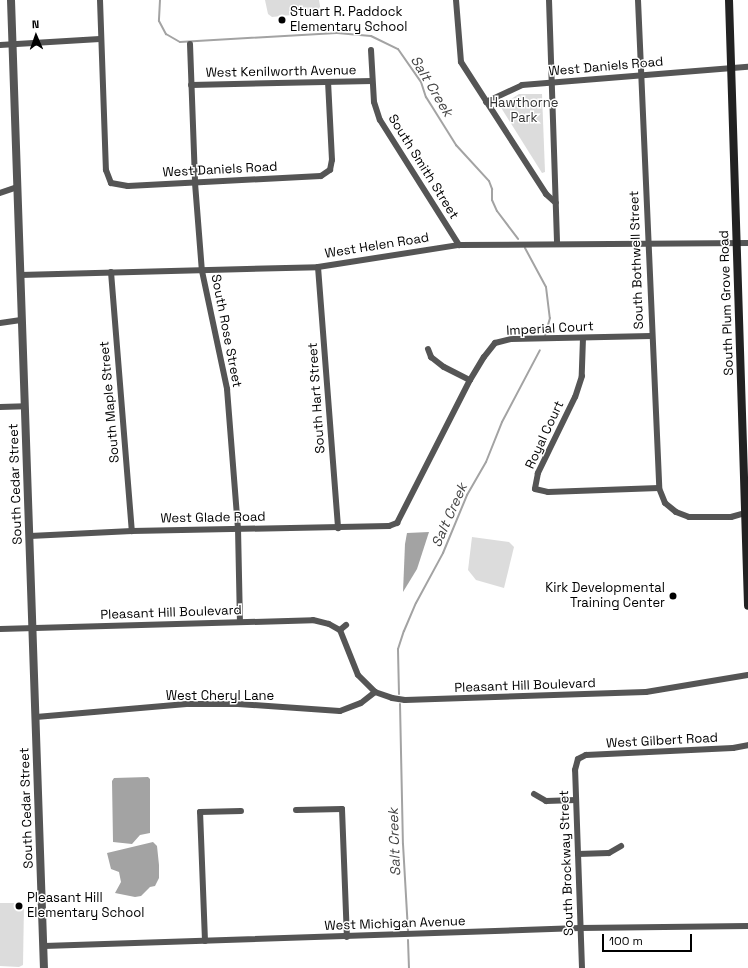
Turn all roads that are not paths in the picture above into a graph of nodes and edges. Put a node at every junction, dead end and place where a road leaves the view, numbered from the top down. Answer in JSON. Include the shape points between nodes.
{"nodes":[{"id":1,"x":11,"y":0,"type":"edge"},
{"id":2,"x":100,"y":0,"type":"edge"},
{"id":3,"x":456,"y":0,"type":"edge"},
{"id":4,"x":549,"y":0,"type":"edge"},
{"id":5,"x":638,"y":0,"type":"edge"},
{"id":6,"x":729,"y":0,"type":"edge"},
{"id":7,"x":100,"y":39,"type":"junction"},
{"id":8,"x":0,"y":44,"type":"edge"},
{"id":9,"x":13,"y":44,"type":"junction"},
{"id":10,"x":190,"y":44,"type":"dead end"},
{"id":11,"x":371,"y":50,"type":"dead end"},
{"id":12,"x":732,"y":67,"type":"junction"},
{"id":13,"x":748,"y":67,"type":"edge"},
{"id":14,"x":641,"y":74,"type":"junction"},
{"id":15,"x":372,"y":81,"type":"junction"},
{"id":16,"x":328,"y":82,"type":"junction"},
{"id":17,"x":552,"y":83,"type":"junction"},
{"id":18,"x":191,"y":85,"type":"junction"},
{"id":19,"x":486,"y":102,"type":"junction"},
{"id":20,"x":195,"y":183,"type":"junction"},
{"id":21,"x":17,"y":187,"type":"junction"},
{"id":22,"x":0,"y":193,"type":"edge"},
{"id":23,"x":556,"y":203,"type":"junction"},
{"id":24,"x":738,"y":242,"type":"junction"},
{"id":25,"x":748,"y":242,"type":"edge"},
{"id":26,"x":557,"y":243,"type":"junction"},
{"id":27,"x":647,"y":244,"type":"junction"},
{"id":28,"x":459,"y":245,"type":"junction"},
{"id":29,"x":318,"y":267,"type":"junction"},
{"id":30,"x":202,"y":271,"type":"junction"},
{"id":31,"x":111,"y":272,"type":"junction"},
{"id":32,"x":20,"y":275,"type":"junction"},
{"id":33,"x":21,"y":320,"type":"junction"},
{"id":34,"x":0,"y":323,"type":"edge"},
{"id":35,"x":651,"y":336,"type":"junction"},
{"id":36,"x":583,"y":338,"type":"junction"},
{"id":37,"x":428,"y":349,"type":"dead end"},
{"id":38,"x":470,"y":380,"type":"junction"},
{"id":39,"x":25,"y":406,"type":"junction"},
{"id":40,"x":0,"y":407,"type":"edge"},
{"id":41,"x":659,"y":488,"type":"junction"},
{"id":42,"x":747,"y":512,"type":"edge"},
{"id":43,"x":397,"y":523,"type":"joint"},
{"id":44,"x":238,"y":528,"type":"junction"},
{"id":45,"x":338,"y":528,"type":"junction"},
{"id":46,"x":132,"y":531,"type":"junction"},
{"id":47,"x":30,"y":536,"type":"junction"},
{"id":48,"x":748,"y":606,"type":"edge"},
{"id":49,"x":240,"y":621,"type":"junction"},
{"id":50,"x":346,"y":624,"type":"dead end"},
{"id":51,"x":32,"y":628,"type":"junction"},
{"id":52,"x":0,"y":629,"type":"edge"},
{"id":53,"x":340,"y":630,"type":"junction"},
{"id":54,"x":748,"y":675,"type":"edge"},
{"id":55,"x":376,"y":692,"type":"junction"},
{"id":56,"x":36,"y":717,"type":"junction"},
{"id":57,"x":748,"y":746,"type":"edge"},
{"id":58,"x":578,"y":758,"type":"joint"},
{"id":59,"x":534,"y":794,"type":"dead end"},
{"id":60,"x":576,"y":800,"type":"junction"},
{"id":61,"x":296,"y":810,"type":"dead end"},
{"id":62,"x":241,"y":811,"type":"dead end"},
{"id":63,"x":621,"y":846,"type":"dead end"},
{"id":64,"x":578,"y":854,"type":"junction"},
{"id":65,"x":748,"y":926,"type":"edge"},
{"id":66,"x":580,"y":928,"type":"junction"},
{"id":67,"x":347,"y":936,"type":"junction"},
{"id":68,"x":205,"y":941,"type":"junction"},
{"id":69,"x":44,"y":946,"type":"junction"},
{"id":70,"x":44,"y":968,"type":"edge"},
{"id":71,"x":582,"y":968,"type":"edge"}],
"edges":[{"from":1,"to":9,"type":"street","name":"South Cedar Street"},
{"from":2,"to":7,"type":"street"},
{"from":3,"to":19,"type":"street","via":[[461,62]]},
{"from":4,"to":17,"type":"street"},
{"from":5,"to":14,"type":"street","name":"South Bothwell Street"},
{"from":6,"to":12,"type":"main road","name":"South Plum Grove Road"},
{"from":7,"to":9,"type":"street"},
{"from":7,"to":20,"type":"street","name":"West Daniels Road","via":[[106,170],[111,183],[128,186]]},
{"from":8,"to":9,"type":"street"},
{"from":9,"to":21,"type":"street","name":"South Cedar Street"},
{"from":10,"to":18,"type":"street","name":"South Rose Street"},
{"from":11,"to":15,"type":"street","name":"South Smith Street"},
{"from":12,"to":13,"type":"street","name":"West Daniels Road"},
{"from":12,"to":14,"type":"street","name":"West Daniels Road"},
{"from":12,"to":24,"type":"main road","name":"South Plum Grove Road"},
{"from":14,"to":17,"type":"street","name":"West Daniels Road"},
{"from":14,"to":27,"type":"street","name":"South Bothwell Street"},
{"from":15,"to":16,"type":"street","name":"West Kenilworth Avenue"},
{"from":15,"to":28,"type":"street","name":"South Smith Street","via":[[374,102],[380,120]]},
{"from":16,"to":18,"type":"street","name":"West Kenilworth Avenue"},
{"from":16,"to":20,"type":"street","name":"West Daniels Road","via":[[332,160],[330,170],[321,176]]},
{"from":17,"to":19,"type":"street","name":"West Daniels Road","via":[[514,86]]},
{"from":17,"to":23,"type":"street"},
{"from":18,"to":20,"type":"street","name":"South Rose Street"},
{"from":19,"to":23,"type":"street","via":[[546,194]]},
{"from":20,"to":30,"type":"street","name":"South Rose Street"},
{"from":21,"to":22,"type":"street"},
{"from":21,"to":32,"type":"street","name":"South Cedar Street"},
{"from":23,"to":26,"type":"street"},
{"from":24,"to":25,"type":"street","name":"West Helen Road"},
{"from":24,"to":27,"type":"street","name":"West Helen Road"},
{"from":24,"to":42,"type":"main road","name":"South Plum Grove Road"},
{"from":26,"to":27,"type":"street","name":"West Helen Road"},
{"from":26,"to":28,"type":"street","name":"West Helen Road"},
{"from":27,"to":35,"type":"street","name":"South Bothwell Street"},
{"from":28,"to":29,"type":"street","name":"West Helen Road"},
{"from":29,"to":30,"type":"street","name":"West Helen Road"},
{"from":29,"to":45,"type":"street","name":"South Hart Street"},
{"from":30,"to":31,"type":"street","name":"West Helen Road"},
{"from":30,"to":44,"type":"street","name":"South Rose Street","via":[[227,389]]},
{"from":31,"to":32,"type":"street","name":"West Helen Road"},
{"from":31,"to":46,"type":"street","name":"South Maple Street"},
{"from":32,"to":33,"type":"street","name":"South Cedar Street"},
{"from":33,"to":34,"type":"street"},
{"from":33,"to":39,"type":"street","name":"South Cedar Street"},
{"from":35,"to":36,"type":"street","name":"Imperial Court"},
{"from":35,"to":41,"type":"street","name":"South Bothwell Street","via":[[656,373]]},
{"from":36,"to":38,"type":"street","name":"Imperial Court","via":[[511,340],[496,343]]},
{"from":36,"to":41,"type":"street","name":"Royal Court","via":[[582,376],[575,397],[538,473],[535,489],[548,492]]},
{"from":37,"to":38,"type":"street","via":[[431,357],[444,367]]},
{"from":38,"to":43,"type":"street","name":"Imperial Court"},
{"from":39,"to":40,"type":"street"},
{"from":39,"to":47,"type":"street","name":"South Cedar Street"},
{"from":41,"to":42,"type":"street","name":"South Bothwell Street","via":[[665,503],[676,512],[690,517],[731,517]]},
{"from":42,"to":48,"type":"main road","name":"South Plum Grove Road"},
{"from":43,"to":45,"type":"street","name":"West Glade Road","via":[[389,526]]},
{"from":44,"to":45,"type":"street","name":"West Glade Road"},
{"from":44,"to":46,"type":"street","name":"West Glade Road"},
{"from":44,"to":49,"type":"street","name":"South Rose Street"},
{"from":46,"to":47,"type":"street","name":"West Glade Road"},
{"from":47,"to":51,"type":"street","name":"South Cedar Street"},
{"from":49,"to":51,"type":"street","name":"Pleasant Hill Boulevard"},
{"from":49,"to":53,"type":"street","name":"Pleasant Hill Boulevard","via":[[314,620]]},
{"from":50,"to":53,"type":"street"},
{"from":51,"to":52,"type":"street","name":"Pleasant Hill Boulevard"},
{"from":51,"to":56,"type":"street","name":"South Cedar Street"},
{"from":53,"to":55,"type":"street","name":"Pleasant Hill Boulevard","via":[[358,675]]},
{"from":54,"to":55,"type":"street","name":"Pleasant Hill Boulevard","via":[[660,690],[618,694],[405,700]]},
{"from":55,"to":56,"type":"street","name":"West Cheryl Lane","via":[[361,703],[340,711],[238,704],[189,704]]},
{"from":56,"to":69,"type":"street","name":"South Cedar Street"},
{"from":57,"to":58,"type":"street","name":"West Gilbert Road","via":[[586,755]]},
{"from":58,"to":60,"type":"street","name":"South Brockway Street","via":[[575,770]]},
{"from":59,"to":60,"type":"street","via":[[546,801]]},
{"from":60,"to":64,"type":"street","name":"South Brockway Street"},
{"from":61,"to":67,"type":"street","via":[[342,809]]},
{"from":62,"to":68,"type":"street","via":[[200,812]]},
{"from":63,"to":64,"type":"street","via":[[609,853]]},
{"from":64,"to":66,"type":"street","name":"South Brockway Street"},
{"from":65,"to":66,"type":"street","name":"West Michigan Avenue"},
{"from":66,"to":67,"type":"street","name":"West Michigan Avenue"},
{"from":66,"to":71,"type":"street","name":"South Brockway Street"},
{"from":67,"to":68,"type":"street","name":"West Michigan Avenue"},
{"from":68,"to":69,"type":"street","name":"West Michigan Avenue"},
{"from":69,"to":70,"type":"street","name":"South Cedar Street"}]}
